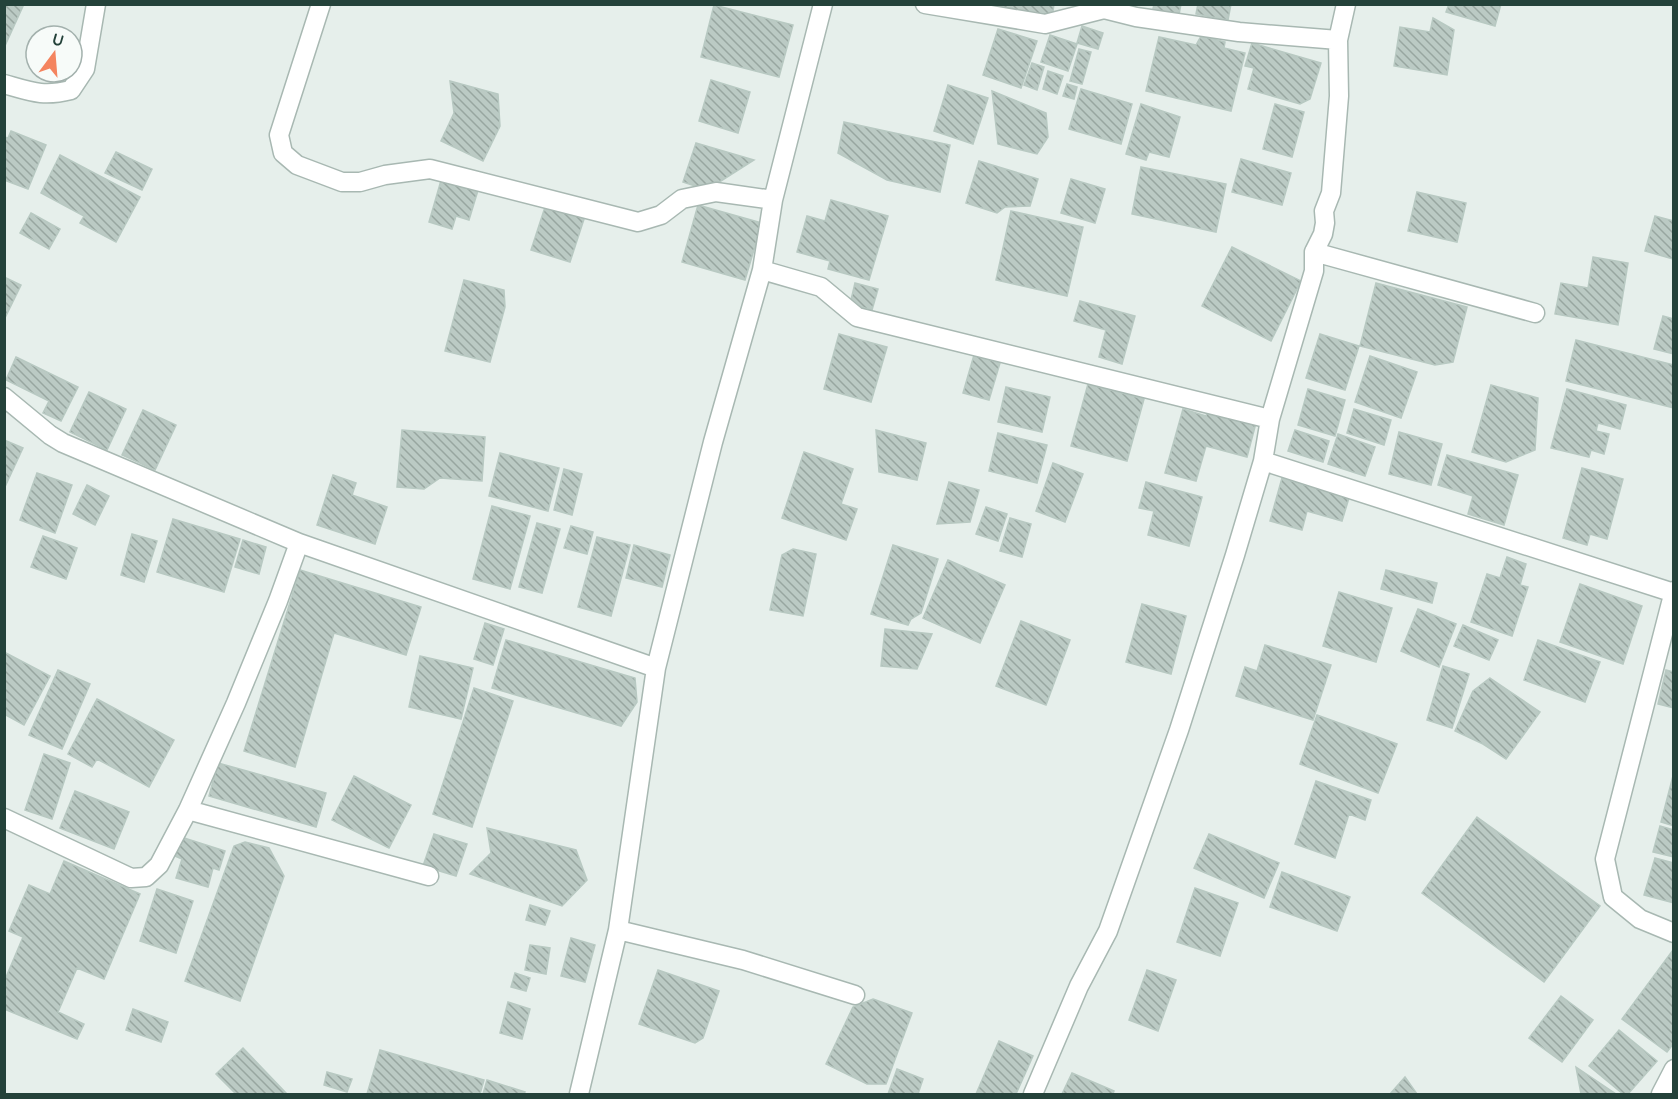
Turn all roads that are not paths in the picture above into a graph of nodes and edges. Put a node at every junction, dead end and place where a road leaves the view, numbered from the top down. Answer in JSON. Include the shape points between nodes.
{"nodes":[{"id":1,"x":96,"y":4,"type":"edge"},
{"id":2,"x":321,"y":4,"type":"edge"},
{"id":3,"x":823,"y":4,"type":"edge"},
{"id":4,"x":925,"y":4,"type":"edge"},
{"id":5,"x":1346,"y":4,"type":"edge"},
{"id":6,"x":1338,"y":40,"type":"junction"},
{"id":7,"x":4,"y":84,"type":"edge"},
{"id":8,"x":773,"y":200,"type":"junction"},
{"id":9,"x":1314,"y":252,"type":"junction"},
{"id":10,"x":762,"y":270,"type":"junction"},
{"id":11,"x":1535,"y":314,"type":"dead end"},
{"id":12,"x":4,"y":397,"type":"edge"},
{"id":13,"x":1270,"y":419,"type":"junction"},
{"id":14,"x":1263,"y":461,"type":"junction"},
{"id":15,"x":299,"y":543,"type":"junction"},
{"id":16,"x":1673,"y":592,"type":"edge"},
{"id":17,"x":656,"y":668,"type":"junction"},
{"id":18,"x":188,"y":810,"type":"junction"},
{"id":19,"x":4,"y":818,"type":"edge"},
{"id":20,"x":429,"y":876,"type":"dead end"},
{"id":21,"x":618,"y":930,"type":"junction"},
{"id":22,"x":1674,"y":933,"type":"edge"},
{"id":23,"x":855,"y":994,"type":"dead end"},
{"id":24,"x":1674,"y":1069,"type":"edge"},
{"id":25,"x":579,"y":1095,"type":"edge"},
{"id":26,"x":1033,"y":1095,"type":"edge"},
{"id":27,"x":1661,"y":1095,"type":"edge"}],
"edges":[{"from":1,"to":7,"type":"street","via":[[86,69],[71,90],[52,94]]},
{"from":2,"to":8,"type":"street","via":[[279,135],[283,153],[297,165],[342,182],[430,169],[638,222],[661,215],[682,199],[716,192]]},
{"from":3,"to":8,"type":"street"},
{"from":4,"to":6,"type":"street","via":[[1044,24],[1104,9],[1239,32]]},
{"from":5,"to":6,"type":"street"},
{"from":6,"to":9,"type":"street","via":[[1339,96],[1331,193],[1324,211],[1323,234]]},
{"from":8,"to":10,"type":"street"},
{"from":9,"to":11,"type":"street"},
{"from":9,"to":13,"type":"street","via":[[1314,271]]},
{"from":10,"to":13,"type":"street","via":[[821,287],[857,317]]},
{"from":10,"to":17,"type":"street","via":[[713,442]]},
{"from":12,"to":15,"type":"street","via":[[63,443]]},
{"from":13,"to":14,"type":"street"},
{"from":14,"to":16,"type":"street"},
{"from":14,"to":26,"type":"street","via":[[1179,730],[1108,931],[1079,986]]},
{"from":15,"to":17,"type":"street"},
{"from":15,"to":18,"type":"street","via":[[236,703]]},
{"from":16,"to":22,"type":"street","via":[[1605,858],[1613,897],[1641,919]]},
{"from":17,"to":21,"type":"street"},
{"from":18,"to":19,"type":"street","via":[[159,865],[146,877],[131,878]]},
{"from":18,"to":20,"type":"street"},
{"from":21,"to":23,"type":"street","via":[[743,960]]},
{"from":21,"to":25,"type":"street"},
{"from":24,"to":27,"type":"street"}]}
